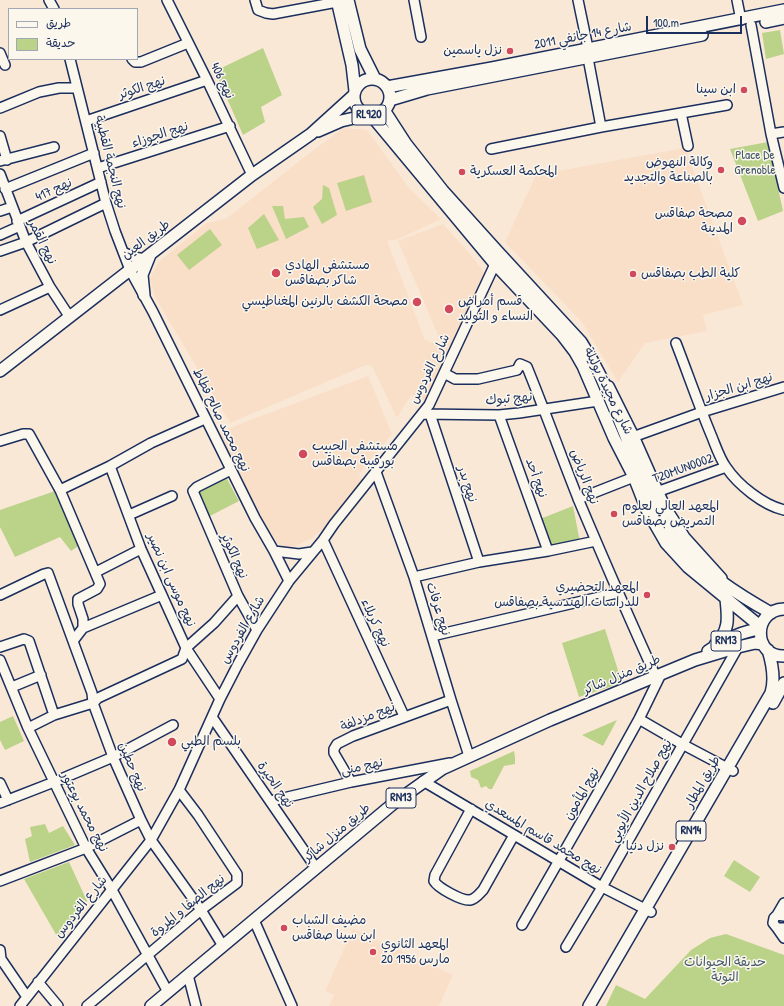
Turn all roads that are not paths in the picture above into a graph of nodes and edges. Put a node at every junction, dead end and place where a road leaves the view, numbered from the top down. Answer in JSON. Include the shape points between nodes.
{"nodes":[{"id":1,"x":167,"y":0,"type":"edge"},
{"id":2,"x":255,"y":0,"type":"edge"},
{"id":3,"x":340,"y":0,"type":"edge"},
{"id":4,"x":414,"y":0,"type":"edge"},
{"id":5,"x":578,"y":0,"type":"edge"},
{"id":6,"x":737,"y":0,"type":"edge"},
{"id":7,"x":744,"y":0,"type":"edge"},
{"id":8,"x":305,"y":4,"type":"edge"},
{"id":9,"x":784,"y":10,"type":"edge"},
{"id":10,"x":784,"y":18,"type":"edge"},
{"id":11,"x":746,"y":21,"type":"junction"},
{"id":12,"x":421,"y":37,"type":"dead end"},
{"id":13,"x":188,"y":43,"type":"junction"},
{"id":14,"x":0,"y":53,"type":"edge"},
{"id":15,"x":588,"y":53,"type":"junction"},
{"id":16,"x":70,"y":60,"type":"edge"},
{"id":17,"x":133,"y":60,"type":"edge"},
{"id":18,"x":5,"y":65,"type":"dead end"},
{"id":19,"x":375,"y":79,"type":"junction"},
{"id":20,"x":208,"y":80,"type":"junction"},
{"id":21,"x":387,"y":86,"type":"junction"},
{"id":22,"x":77,"y":88,"type":"junction"},
{"id":23,"x":354,"y":93,"type":"junction"},
{"id":24,"x":390,"y":100,"type":"junction"},
{"id":25,"x":728,"y":105,"type":"dead end"},
{"id":26,"x":0,"y":108,"type":"edge"},
{"id":27,"x":384,"y":110,"type":"junction"},
{"id":28,"x":681,"y":114,"type":"junction"},
{"id":29,"x":369,"y":115,"type":"junction"},
{"id":30,"x":86,"y":121,"type":"junction"},
{"id":31,"x":230,"y":126,"type":"junction"},
{"id":32,"x":601,"y":127,"type":"junction"},
{"id":33,"x":784,"y":132,"type":"edge"},
{"id":34,"x":311,"y":134,"type":"junction"},
{"id":35,"x":771,"y":134,"type":"junction"},
{"id":36,"x":0,"y":136,"type":"edge"},
{"id":37,"x":688,"y":146,"type":"dead end"},
{"id":38,"x":54,"y":147,"type":"dead end"},
{"id":39,"x":491,"y":149,"type":"dead end"},
{"id":40,"x":94,"y":153,"type":"junction"},
{"id":41,"x":4,"y":160,"type":"edge"},
{"id":42,"x":98,"y":168,"type":"junction"},
{"id":43,"x":252,"y":175,"type":"junction"},
{"id":44,"x":2,"y":182,"type":"edge"},
{"id":45,"x":101,"y":182,"type":"junction"},
{"id":46,"x":784,"y":188,"type":"edge"},
{"id":47,"x":106,"y":203,"type":"junction"},
{"id":48,"x":12,"y":207,"type":"junction"},
{"id":49,"x":0,"y":211,"type":"edge"},
{"id":50,"x":18,"y":224,"type":"junction"},
{"id":51,"x":0,"y":235,"type":"edge"},
{"id":52,"x":26,"y":242,"type":"junction"},
{"id":53,"x":0,"y":251,"type":"edge"},
{"id":54,"x":123,"y":252,"type":"junction"},
{"id":55,"x":147,"y":257,"type":"junction"},
{"id":56,"x":494,"y":267,"type":"junction"},
{"id":57,"x":130,"y":270,"type":"junction"},
{"id":58,"x":50,"y":287,"type":"junction"},
{"id":59,"x":144,"y":295,"type":"junction"},
{"id":60,"x":0,"y":310,"type":"edge"},
{"id":61,"x":69,"y":316,"type":"junction"},
{"id":62,"x":676,"y":343,"type":"dead end"},
{"id":63,"x":0,"y":371,"type":"edge"},
{"id":64,"x":444,"y":373,"type":"junction"},
{"id":65,"x":784,"y":387,"type":"edge"},
{"id":66,"x":598,"y":401,"type":"junction"},
{"id":67,"x":544,"y":409,"type":"junction"},
{"id":68,"x":702,"y":412,"type":"junction"},
{"id":69,"x":426,"y":414,"type":"junction"},
{"id":70,"x":499,"y":415,"type":"junction"},
{"id":71,"x":205,"y":419,"type":"junction"},
{"id":72,"x":631,"y":437,"type":"junction"},
{"id":73,"x":0,"y":441,"type":"edge"},
{"id":74,"x":110,"y":466,"type":"junction"},
{"id":75,"x":726,"y":467,"type":"junction"},
{"id":76,"x":231,"y":470,"type":"junction"},
{"id":77,"x":376,"y":472,"type":"junction"},
{"id":78,"x":634,"y":477,"type":"junction"},
{"id":79,"x":60,"y":490,"type":"junction"},
{"id":80,"x":654,"y":493,"type":"junction"},
{"id":81,"x":172,"y":496,"type":"dead end"},
{"id":82,"x":578,"y":499,"type":"junction"},
{"id":83,"x":784,"y":510,"type":"edge"},
{"id":84,"x":129,"y":515,"type":"junction"},
{"id":85,"x":323,"y":540,"type":"junction"},
{"id":86,"x":596,"y":541,"type":"junction"},
{"id":87,"x":141,"y":549,"type":"junction"},
{"id":88,"x":274,"y":551,"type":"junction"},
{"id":89,"x":548,"y":551,"type":"junction"},
{"id":90,"x":312,"y":552,"type":"junction"},
{"id":91,"x":479,"y":562,"type":"junction"},
{"id":92,"x":96,"y":572,"type":"junction"},
{"id":93,"x":414,"y":577,"type":"junction"},
{"id":94,"x":289,"y":581,"type":"junction"},
{"id":95,"x":617,"y":593,"type":"junction"},
{"id":96,"x":0,"y":595,"type":"edge"},
{"id":97,"x":162,"y":595,"type":"junction"},
{"id":98,"x":238,"y":596,"type":"junction"},
{"id":99,"x":726,"y":599,"type":"junction"},
{"id":100,"x":784,"y":609,"type":"edge"},
{"id":101,"x":771,"y":613,"type":"junction"},
{"id":102,"x":83,"y":628,"type":"junction"},
{"id":103,"x":760,"y":628,"type":"junction"},
{"id":104,"x":257,"y":630,"type":"junction"},
{"id":105,"x":432,"y":636,"type":"junction"},
{"id":106,"x":73,"y":641,"type":"junction"},
{"id":107,"x":738,"y":646,"type":"junction"},
{"id":108,"x":0,"y":647,"type":"edge"},
{"id":109,"x":765,"y":647,"type":"junction"},
{"id":110,"x":186,"y":648,"type":"junction"},
{"id":111,"x":711,"y":649,"type":"junction"},
{"id":112,"x":784,"y":656,"type":"edge"},
{"id":113,"x":0,"y":660,"type":"edge"},
{"id":114,"x":695,"y":660,"type":"junction"},
{"id":115,"x":41,"y":675,"type":"junction"},
{"id":116,"x":659,"y":675,"type":"junction"},
{"id":117,"x":784,"y":684,"type":"edge"},
{"id":118,"x":12,"y":687,"type":"junction"},
{"id":119,"x":220,"y":699,"type":"junction"},
{"id":120,"x":451,"y":700,"type":"junction"},
{"id":121,"x":93,"y":703,"type":"junction"},
{"id":122,"x":54,"y":715,"type":"junction"},
{"id":123,"x":404,"y":716,"type":"junction"},
{"id":124,"x":212,"y":717,"type":"junction"},
{"id":125,"x":639,"y":719,"type":"junction"},
{"id":126,"x":173,"y":724,"type":"dead end"},
{"id":127,"x":28,"y":728,"type":"junction"},
{"id":128,"x":682,"y":744,"type":"junction"},
{"id":129,"x":469,"y":756,"type":"junction"},
{"id":130,"x":113,"y":757,"type":"junction"},
{"id":131,"x":459,"y":761,"type":"junction"},
{"id":132,"x":731,"y":769,"type":"junction"},
{"id":133,"x":423,"y":781,"type":"junction"},
{"id":134,"x":54,"y":782,"type":"junction"},
{"id":135,"x":351,"y":782,"type":"junction"},
{"id":136,"x":0,"y":784,"type":"edge"},
{"id":137,"x":179,"y":790,"type":"junction"},
{"id":138,"x":4,"y":801,"type":"edge"},
{"id":139,"x":271,"y":801,"type":"junction"},
{"id":140,"x":471,"y":809,"type":"junction"},
{"id":141,"x":140,"y":820,"type":"junction"},
{"id":142,"x":514,"y":835,"type":"junction"},
{"id":143,"x":150,"y":840,"type":"junction"},
{"id":144,"x":86,"y":848,"type":"junction"},
{"id":145,"x":558,"y":861,"type":"junction"},
{"id":146,"x":316,"y":868,"type":"junction"},
{"id":147,"x":0,"y":881,"type":"edge"},
{"id":148,"x":602,"y":887,"type":"junction"},
{"id":149,"x":112,"y":890,"type":"junction"},
{"id":150,"x":784,"y":903,"type":"edge"},
{"id":151,"x":201,"y":910,"type":"junction"},
{"id":152,"x":648,"y":910,"type":"junction"},
{"id":153,"x":781,"y":915,"type":"edge"},
{"id":154,"x":254,"y":920,"type":"junction"},
{"id":155,"x":522,"y":925,"type":"dead end"},
{"id":156,"x":781,"y":928,"type":"edge"},
{"id":157,"x":784,"y":938,"type":"edge"},
{"id":158,"x":223,"y":946,"type":"junction"},
{"id":159,"x":566,"y":947,"type":"dead end"},
{"id":160,"x":0,"y":950,"type":"edge"},
{"id":161,"x":148,"y":956,"type":"junction"},
{"id":162,"x":188,"y":975,"type":"junction"},
{"id":163,"x":38,"y":982,"type":"junction"},
{"id":164,"x":168,"y":992,"type":"junction"},
{"id":165,"x":27,"y":996,"type":"junction"},
{"id":166,"x":289,"y":1005,"type":"edge"},
{"id":167,"x":20,"y":1006,"type":"edge"},
{"id":168,"x":58,"y":1006,"type":"edge"},
{"id":169,"x":87,"y":1006,"type":"edge"},
{"id":170,"x":151,"y":1006,"type":"edge"},
{"id":171,"x":196,"y":1006,"type":"edge"},
{"id":172,"x":589,"y":1006,"type":"edge"},
{"id":173,"x":596,"y":1006,"type":"edge"}],
"edges":[{"from":1,"to":13,"type":"street","name":"نهج 406"},
{"from":2,"to":8,"type":"street","via":[[258,10],[266,13],[281,13]]},
{"from":3,"to":8,"type":"street"},
{"from":3,"to":19,"type":"main road"},
{"from":3,"to":23,"type":"main road","via":[[352,65]]},
{"from":4,"to":12,"type":"street"},
{"from":5,"to":15,"type":"street"},
{"from":6,"to":11,"type":"street"},
{"from":7,"to":11,"type":"street"},
{"from":9,"to":11,"type":"main road","name":"شارع 14 جانفي 2011"},
{"from":10,"to":11,"type":"main road","name":"شارع 14 جانفي 2011"},
{"from":11,"to":15,"type":"main road","name":"شارع 14 جانفي 2011"},
{"from":11,"to":35,"type":"street"},
{"from":13,"to":17,"type":"street","via":[[141,62]]},
{"from":13,"to":20,"type":"street","name":"نهج 406"},
{"from":14,"to":18,"type":"street"},
{"from":15,"to":21,"type":"main road","name":"شارع 14 جانفي 2011"},
{"from":15,"to":24,"type":"main road","name":"شارع 14 جانفي 2011","via":[[427,89]]},
{"from":15,"to":32,"type":"street"},
{"from":16,"to":22,"type":"street","name":"نهج النجمة القطبية"},
{"from":19,"to":21,"type":"main road","number":"RL920"},
{"from":19,"to":23,"type":"main road","number":"RL920","via":[[360,83]]},
{"from":20,"to":30,"type":"street","name":"نهج الكوثر"},
{"from":20,"to":31,"type":"street","name":"نهج 406"},
{"from":21,"to":24,"type":"main road","number":"RL920"},
{"from":22,"to":26,"type":"street","via":[[39,92]]},
{"from":22,"to":30,"type":"street","name":"نهج النجمة القطبية"},
{"from":23,"to":29,"type":"main road","number":"RL920","via":[[357,108]]},
{"from":23,"to":34,"type":"main road","name":"طريق العين","number":"RL920"},
{"from":24,"to":27,"type":"main road","number":"RL920"},
{"from":25,"to":28,"type":"street"},
{"from":27,"to":29,"type":"main road","number":"RL920","via":[[376,115]]},
{"from":27,"to":72,"type":"main road","name":"شارع مجيدة بوليلة","via":[[406,144],[443,191],[581,342]]},
{"from":28,"to":32,"type":"street"},
{"from":28,"to":37,"type":"street"},
{"from":29,"to":34,"type":"main road","name":"طريق العين","number":"RL920","via":[[341,121]]},
{"from":29,"to":56,"type":"main road","name":"شارع مجيدة بوليلة"},
{"from":30,"to":40,"type":"street","name":"نهج النجمة القطبية"},
{"from":31,"to":42,"type":"street","name":"نهج الجوزاء"},
{"from":31,"to":43,"type":"street","name":"نهج 406"},
{"from":32,"to":39,"type":"street"},
{"from":33,"to":35,"type":"street"},
{"from":34,"to":43,"type":"main road","name":"طريق العين","number":"RL920"},
{"from":35,"to":46,"type":"street"},
{"from":36,"to":41,"type":"street"},
{"from":38,"to":41,"type":"street"},
{"from":40,"to":42,"type":"street","name":"نهج النجمة القطبية"},
{"from":40,"to":44,"type":"street","via":[[48,172]]},
{"from":42,"to":45,"type":"street","name":"نهج النجمة القطبية"},
{"from":43,"to":55,"type":"main road","name":"طريق العين","number":"RL920"},
{"from":44,"to":48,"type":"street","name":"نهج القمر"},
{"from":45,"to":47,"type":"street","name":"نهج النجمة القطبية"},
{"from":45,"to":50,"type":"street","name":"نهج 417"},
{"from":47,"to":52,"type":"street"},
{"from":47,"to":54,"type":"street","name":"نهج النجمة القطبية"},
{"from":48,"to":49,"type":"street"},
{"from":48,"to":50,"type":"street","name":"نهج القمر"},
{"from":50,"to":51,"type":"street","name":"نهج 417"},
{"from":50,"to":52,"type":"street","name":"نهج القمر"},
{"from":52,"to":53,"type":"street"},
{"from":52,"to":58,"type":"street","name":"نهج القمر"},
{"from":54,"to":55,"type":"street","via":[[134,257]]},
{"from":54,"to":57,"type":"street","name":"نهج النجمة القطبية"},
{"from":55,"to":57,"type":"main road","name":"طريق العين","number":"RL920"},
{"from":55,"to":59,"type":"main road","via":[[142,275]]},
{"from":56,"to":64,"type":"street","name":"شارع الفردوس"},
{"from":56,"to":66,"type":"main road","name":"شارع مجيدة بوليلة","via":[[562,335],[583,366]]},
{"from":57,"to":59,"type":"street","name":"نهج محمد صالح قطاط"},
{"from":57,"to":61,"type":"main road","name":"طريق العين","number":"RL920"},
{"from":58,"to":60,"type":"street"},
{"from":58,"to":61,"type":"street","name":"نهج القمر"},
{"from":59,"to":71,"type":"street","name":"نهج محمد صالح قطاط"},
{"from":61,"to":63,"type":"main road","name":"طريق العين","number":"RL920"},
{"from":62,"to":68,"type":"street","name":"نهج ابن الجزار"},
{"from":64,"to":67,"type":"street","name":"نهج الرياض","via":[[455,379],[478,379],[516,370],[520,364],[524,365]]},
{"from":64,"to":69,"type":"street","name":"شارع الفردوس"},
{"from":65,"to":68,"type":"street","name":"نهج ابن الجزار"},
{"from":66,"to":67,"type":"street","name":"نهج تبوك"},
{"from":66,"to":78,"type":"main road","name":"شارع مجيدة بوليلة"},
{"from":67,"to":70,"type":"street","name":"نهج تبوك"},
{"from":67,"to":82,"type":"street","name":"نهج الرياض"},
{"from":68,"to":72,"type":"street","name":"نهج ابن الجزار"},
{"from":68,"to":75,"type":"street"},
{"from":69,"to":70,"type":"street","name":"نهج تبوك"},
{"from":69,"to":77,"type":"street","name":"شارع الفردوس"},
{"from":69,"to":91,"type":"street","name":"نهج بدر"},
{"from":70,"to":89,"type":"street","name":"نهج أحد"},
{"from":71,"to":74,"type":"street","via":[[151,443]]},
{"from":71,"to":76,"type":"street","name":"نهج محمد صالح قطاط"},
{"from":72,"to":80,"type":"main road","name":"شارع مجيدة بوليلة"},
{"from":73,"to":79,"type":"street","via":[[29,434]]},
{"from":74,"to":79,"type":"street"},
{"from":74,"to":84,"type":"street","name":"نهج موسى ابن نصير"},
{"from":75,"to":80,"type":"street","name":"T20MUN0002"},
{"from":75,"to":83,"type":"street","via":[[755,496]]},
{"from":76,"to":88,"type":"street","name":"نهج محمد صالح قطاط"},
{"from":76,"to":98,"type":"street","name":"نهج الكوثر","via":[[193,490]]},
{"from":77,"to":85,"type":"street","name":"شارع الفردوس"},
{"from":77,"to":93,"type":"street","name":"نهج عرفات"},
{"from":78,"to":82,"type":"street"},
{"from":78,"to":99,"type":"main road","name":"شارع مجيدة بوليلة","via":[[647,510],[666,543],[688,567]]},
{"from":79,"to":92,"type":"street"},
{"from":80,"to":101,"type":"main road","name":"شارع مجيدة بوليلة","via":[[662,519],[687,552],[733,590]]},
{"from":81,"to":84,"type":"street"},
{"from":82,"to":86,"type":"street","name":"نهج الرياض"},
{"from":84,"to":87,"type":"street","name":"نهج موسى ابن نصير"},
{"from":85,"to":90,"type":"street","name":"شارع الفردوس"},
{"from":85,"to":123,"type":"street","name":"نهج كربلاء"},
{"from":86,"to":89,"type":"street"},
{"from":86,"to":95,"type":"street","name":"نهج الرياض"},
{"from":87,"to":92,"type":"street"},
{"from":87,"to":97,"type":"street","name":"نهج موسى ابن نصير"},
{"from":88,"to":90,"type":"street","via":[[299,554]]},
{"from":88,"to":94,"type":"street","name":"نهج محمد صالح قطاط"},
{"from":89,"to":91,"type":"street"},
{"from":90,"to":94,"type":"street","name":"شارع الفردوس"},
{"from":91,"to":93,"type":"street"},
{"from":92,"to":102,"type":"street","via":[[100,584],[97,589],[78,599]]},
{"from":93,"to":105,"type":"street","name":"نهج عرفات"},
{"from":94,"to":104,"type":"street","name":"شارع الفردوس"},
{"from":95,"to":105,"type":"street"},
{"from":95,"to":116,"type":"street","name":"نهج الرياض"},
{"from":96,"to":106,"type":"street","name":"نهج حطين","via":[[48,573]]},
{"from":97,"to":102,"type":"street"},
{"from":97,"to":110,"type":"street","name":"نهج موسى ابن نصير"},
{"from":98,"to":104,"type":"street","name":"نهج الكوثر"},
{"from":98,"to":110,"type":"street","via":[[214,623]]},
{"from":99,"to":103,"type":"main road","name":"شارع مجيدة بوليلة"},
{"from":99,"to":111,"type":"main road","via":[[726,631]]},
{"from":100,"to":101,"type":"main road"},
{"from":101,"to":103,"type":"main road"},
{"from":102,"to":106,"type":"street"},
{"from":103,"to":109,"type":"main road","name":"طريق المطار","via":[[760,637]]},
{"from":103,"to":111,"type":"main road","name":"طريق منزل شاكر","number":"RN13","via":[[742,633]]},
{"from":104,"to":119,"type":"street","name":"شارع الفردوس"},
{"from":105,"to":120,"type":"street","name":"نهج عرفات"},
{"from":106,"to":121,"type":"street","name":"نهج حطين"},
{"from":107,"to":109,"type":"main road","name":"طريق منزل شاكر","number":"RN13","via":[[755,643]]},
{"from":107,"to":114,"type":"main road","name":"طريق منزل شاكر","number":"RN13"},
{"from":107,"to":128,"type":"street","name":"نهج صلاح الدين الأيوبي"},
{"from":108,"to":115,"type":"street","via":[[24,639],[30,641]]},
{"from":109,"to":112,"type":"main road","via":[[774,654]]},
{"from":109,"to":132,"type":"main road","name":"طريق المطار","number":"RN14","via":[[772,668],[771,693]]},
{"from":110,"to":119,"type":"street","name":"نهج موسى ابن نصير"},
{"from":110,"to":121,"type":"street","via":[[182,659],[98,698]]},
{"from":111,"to":114,"type":"main road","name":"طريق منزل شاكر","number":"RN13"},
{"from":113,"to":118,"type":"street","name":"نهج محمد بوعتور"},
{"from":114,"to":116,"type":"main road","name":"طريق منزل شاكر","number":"RN13"},
{"from":115,"to":118,"type":"street"},
{"from":115,"to":122,"type":"street"},
{"from":116,"to":125,"type":"street","name":"نهج المأمون"},
{"from":116,"to":129,"type":"main road","name":"طريق منزل شاكر","number":"RN13"},
{"from":117,"to":132,"type":"main road","name":"طريق المطار","number":"RN14"},
{"from":118,"to":127,"type":"street","name":"نهج محمد بوعتور"},
{"from":119,"to":124,"type":"street","name":"شارع الفردوس"},
{"from":120,"to":123,"type":"street","name":"نهج مزدلفة"},
{"from":120,"to":129,"type":"street","name":"نهج عرفات"},
{"from":121,"to":122,"type":"street"},
{"from":121,"to":130,"type":"street","name":"نهج حطين"},
{"from":122,"to":127,"type":"street"},
{"from":123,"to":135,"type":"street","name":"نهج مزدلفة","via":[[337,744],[334,753]]},
{"from":124,"to":137,"type":"street","name":"شارع الفردوس"},
{"from":124,"to":139,"type":"street","name":"نهج الحيرة"},
{"from":125,"to":128,"type":"street"},
{"from":125,"to":145,"type":"street","name":"نهج المأمون"},
{"from":126,"to":130,"type":"street"},
{"from":127,"to":134,"type":"street","name":"نهج محمد بوعتور"},
{"from":128,"to":132,"type":"street"},
{"from":128,"to":148,"type":"street","name":"نهج صلاح الدين الأيوبي"},
{"from":129,"to":131,"type":"main road","name":"طريق منزل شاكر","number":"RN13"},
{"from":130,"to":134,"type":"street"},
{"from":130,"to":141,"type":"street","name":"نهج حطين"},
{"from":131,"to":133,"type":"main road","name":"طريق منزل شاكر","number":"RN13"},
{"from":131,"to":135,"type":"street","name":"نهج منى"},
{"from":132,"to":152,"type":"main road","name":"طريق المطار","number":"RN14"},
{"from":133,"to":140,"type":"street","name":"نهج محمد قاسم المسعدي"},
{"from":133,"to":146,"type":"main road","name":"طريق منزل شاكر","number":"RN13"},
{"from":134,"to":138,"type":"street"},
{"from":134,"to":144,"type":"street","name":"نهج محمد بوعتور"},
{"from":135,"to":139,"type":"street","name":"نهج منى"},
{"from":136,"to":138,"type":"street"},
{"from":137,"to":143,"type":"street","name":"شارع الفردوس"},
{"from":137,"to":151,"type":"street","name":"نهج الصفا و المروة","via":[[237,874],[237,882]]},
{"from":139,"to":146,"type":"street","name":"نهج الحيرة"},
{"from":140,"to":142,"type":"street","name":"نهج محمد قاسم المسعدي"},
{"from":140,"to":142,"type":"street","via":[[435,875],[434,881],[441,888],[465,899],[472,899],[478,895]]},
{"from":141,"to":143,"type":"street","name":"نهج حطين"},
{"from":141,"to":144,"type":"street"},
{"from":142,"to":145,"type":"street","name":"نهج محمد قاسم المسعدي"},
{"from":143,"to":149,"type":"street","name":"شارع الفردوس"},
{"from":143,"to":151,"type":"street","name":"نهج حطين"},
{"from":144,"to":147,"type":"street"},
{"from":144,"to":149,"type":"street","name":"نهج محمد بوعتور"},
{"from":145,"to":148,"type":"street","name":"نهج محمد قاسم المسعدي"},
{"from":145,"to":155,"type":"street","name":"نهج المأمون"},
{"from":146,"to":154,"type":"main road","name":"طريق منزل شاكر","number":"RN13"},
{"from":148,"to":152,"type":"street","name":"نهج محمد قاسم المسعدي"},
{"from":148,"to":159,"type":"street","name":"نهج صلاح الدين الأيوبي"},
{"from":149,"to":161,"type":"street","name":"نهج محمد بوعتور"},
{"from":149,"to":163,"type":"street","name":"شارع الفردوس"},
{"from":150,"to":153,"type":"street"},
{"from":151,"to":158,"type":"street","name":"نهج حطين"},
{"from":151,"to":161,"type":"street","name":"نهج الصفا و المروة"},
{"from":152,"to":172,"type":"main road","name":"طريق المطار","number":"RN14"},
{"from":152,"to":173,"type":"main road","name":"طريق المطار","number":"RN14"},
{"from":153,"to":156,"type":"street","via":[[773,921],[774,925]]},
{"from":154,"to":158,"type":"main road","name":"طريق منزل شاكر","number":"RN13"},
{"from":154,"to":166,"type":"street"},
{"from":156,"to":157,"type":"street"},
{"from":158,"to":162,"type":"main road","name":"طريق منزل شاكر","number":"RN13"},
{"from":160,"to":165,"type":"street","via":[[1,959]]},
{"from":161,"to":164,"type":"street","name":"نهج محمد بوعتور"},
{"from":161,"to":169,"type":"street","name":"نهج الصفا و المروة"},
{"from":162,"to":164,"type":"main road","name":"طريق منزل شاكر","number":"RN13"},
{"from":162,"to":171,"type":"street"},
{"from":163,"to":165,"type":"street","name":"شارع الفردوس"},
{"from":163,"to":168,"type":"street"},
{"from":164,"to":170,"type":"main road","name":"طريق منزل شاكر","number":"RN13"},
{"from":165,"to":167,"type":"street","name":"شارع الفردوس"}]}
